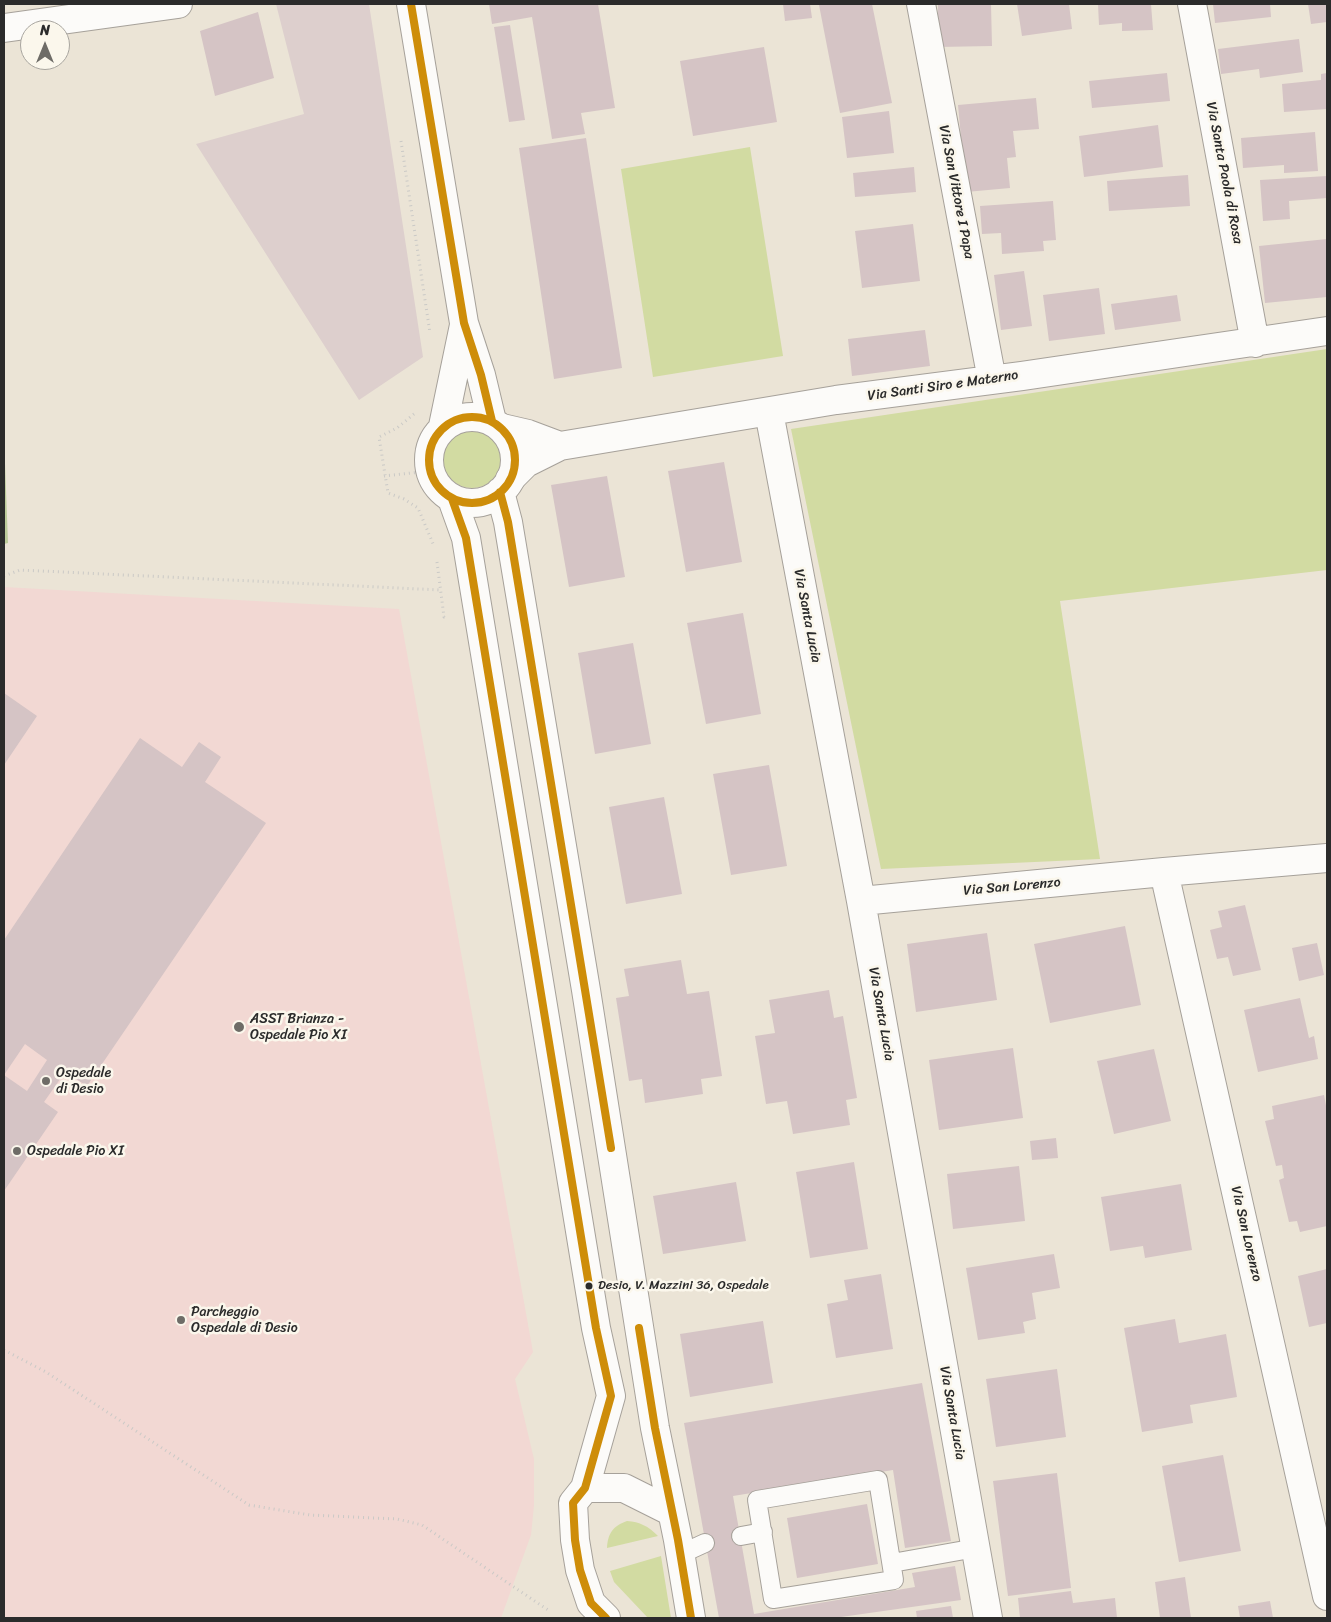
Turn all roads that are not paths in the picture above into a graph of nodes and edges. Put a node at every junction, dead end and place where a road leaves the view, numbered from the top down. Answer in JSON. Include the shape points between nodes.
{"nodes":[{"id":1,"x":178,"y":4,"type":"edge"},
{"id":2,"x":411,"y":4,"type":"edge"},
{"id":3,"x":921,"y":4,"type":"edge"},
{"id":4,"x":1192,"y":4,"type":"edge"},
{"id":5,"x":4,"y":28,"type":"edge"},
{"id":6,"x":464,"y":324,"type":"junction"},
{"id":7,"x":1327,"y":331,"type":"edge"},
{"id":8,"x":1255,"y":343,"type":"junction"},
{"id":9,"x":992,"y":380,"type":"junction"},
{"id":10,"x":769,"y":412,"type":"junction"},
{"id":11,"x":497,"y":425,"type":"junction"},
{"id":12,"x":443,"y":426,"type":"junction"},
{"id":13,"x":560,"y":446,"type":"junction"},
{"id":14,"x":505,"y":486,"type":"junction"},
{"id":15,"x":452,"y":499,"type":"junction"},
{"id":16,"x":1327,"y":858,"type":"edge"},
{"id":17,"x":1164,"y":872,"type":"junction"},
{"id":18,"x":861,"y":901,"type":"junction"},
{"id":19,"x":585,"y":1488,"type":"junction"},
{"id":20,"x":672,"y":1512,"type":"junction"},
{"id":21,"x":763,"y":1532,"type":"junction"},
{"id":22,"x":741,"y":1536,"type":"dead end"},
{"id":23,"x":705,"y":1543,"type":"dead end"},
{"id":24,"x":976,"y":1548,"type":"junction"},
{"id":25,"x":681,"y":1554,"type":"junction"},
{"id":26,"x":892,"y":1563,"type":"junction"},
{"id":27,"x":1327,"y":1596,"type":"edge"},
{"id":28,"x":606,"y":1618,"type":"edge"},
{"id":29,"x":691,"y":1618,"type":"edge"},
{"id":30,"x":988,"y":1618,"type":"edge"}],
"edges":[{"from":1,"to":5,"type":"street"},
{"from":2,"to":6,"type":"street"},
{"from":3,"to":9,"type":"street","name":"Via San Vittore I Papa"},
{"from":4,"to":8,"type":"street","name":"Via Santa Paola di Rosa"},
{"from":6,"to":11,"type":"street"},
{"from":6,"to":12,"type":"street"},
{"from":7,"to":8,"type":"street","name":"Via Santi Siro e Materno"},
{"from":8,"to":9,"type":"street","name":"Via Santi Siro e Materno"},
{"from":9,"to":10,"type":"street","name":"Via Santi Siro e Materno"},
{"from":10,"to":13,"type":"street","name":"Via Santi Siro e Materno"},
{"from":10,"to":18,"type":"street","name":"Via Santa Lucia"},
{"from":11,"to":12,"type":"street","via":[[476,416],[458,418]]},
{"from":11,"to":13,"type":"street","name":"Via Santi Siro e Materno"},
{"from":11,"to":14,"type":"street","via":[[512,444],[515,462]]},
{"from":12,"to":15,"type":"street","via":[[433,439],[428,455],[430,470],[438,487]]},
{"from":13,"to":14,"type":"street","name":"Via Santi Siro e Materno","via":[[526,463]]},
{"from":14,"to":15,"type":"street","via":[[486,501],[469,503]]},
{"from":14,"to":20,"type":"street","via":[[508,522],[655,1428]]},
{"from":15,"to":19,"type":"street","via":[[466,538],[596,1328],[611,1396]]},
{"from":16,"to":17,"type":"street","name":"Via San Lorenzo"},
{"from":17,"to":18,"type":"street","name":"Via San Lorenzo"},
{"from":17,"to":27,"type":"street","name":"Via San Lorenzo"},
{"from":18,"to":24,"type":"street","name":"Via Santa Lucia"},
{"from":19,"to":20,"type":"street","via":[[624,1488]]},
{"from":19,"to":28,"type":"street","via":[[573,1503],[574,1540],[591,1604]]},
{"from":20,"to":25,"type":"street"},
{"from":21,"to":22,"type":"lane"},
{"from":21,"to":26,"type":"lane","via":[[774,1599],[894,1580]]},
{"from":21,"to":26,"type":"lane","via":[[757,1500],[878,1480]]},
{"from":23,"to":25,"type":"lane"},
{"from":24,"to":26,"type":"lane"},
{"from":24,"to":30,"type":"street","name":"Via Santa Lucia"},
{"from":25,"to":29,"type":"street"}]}
